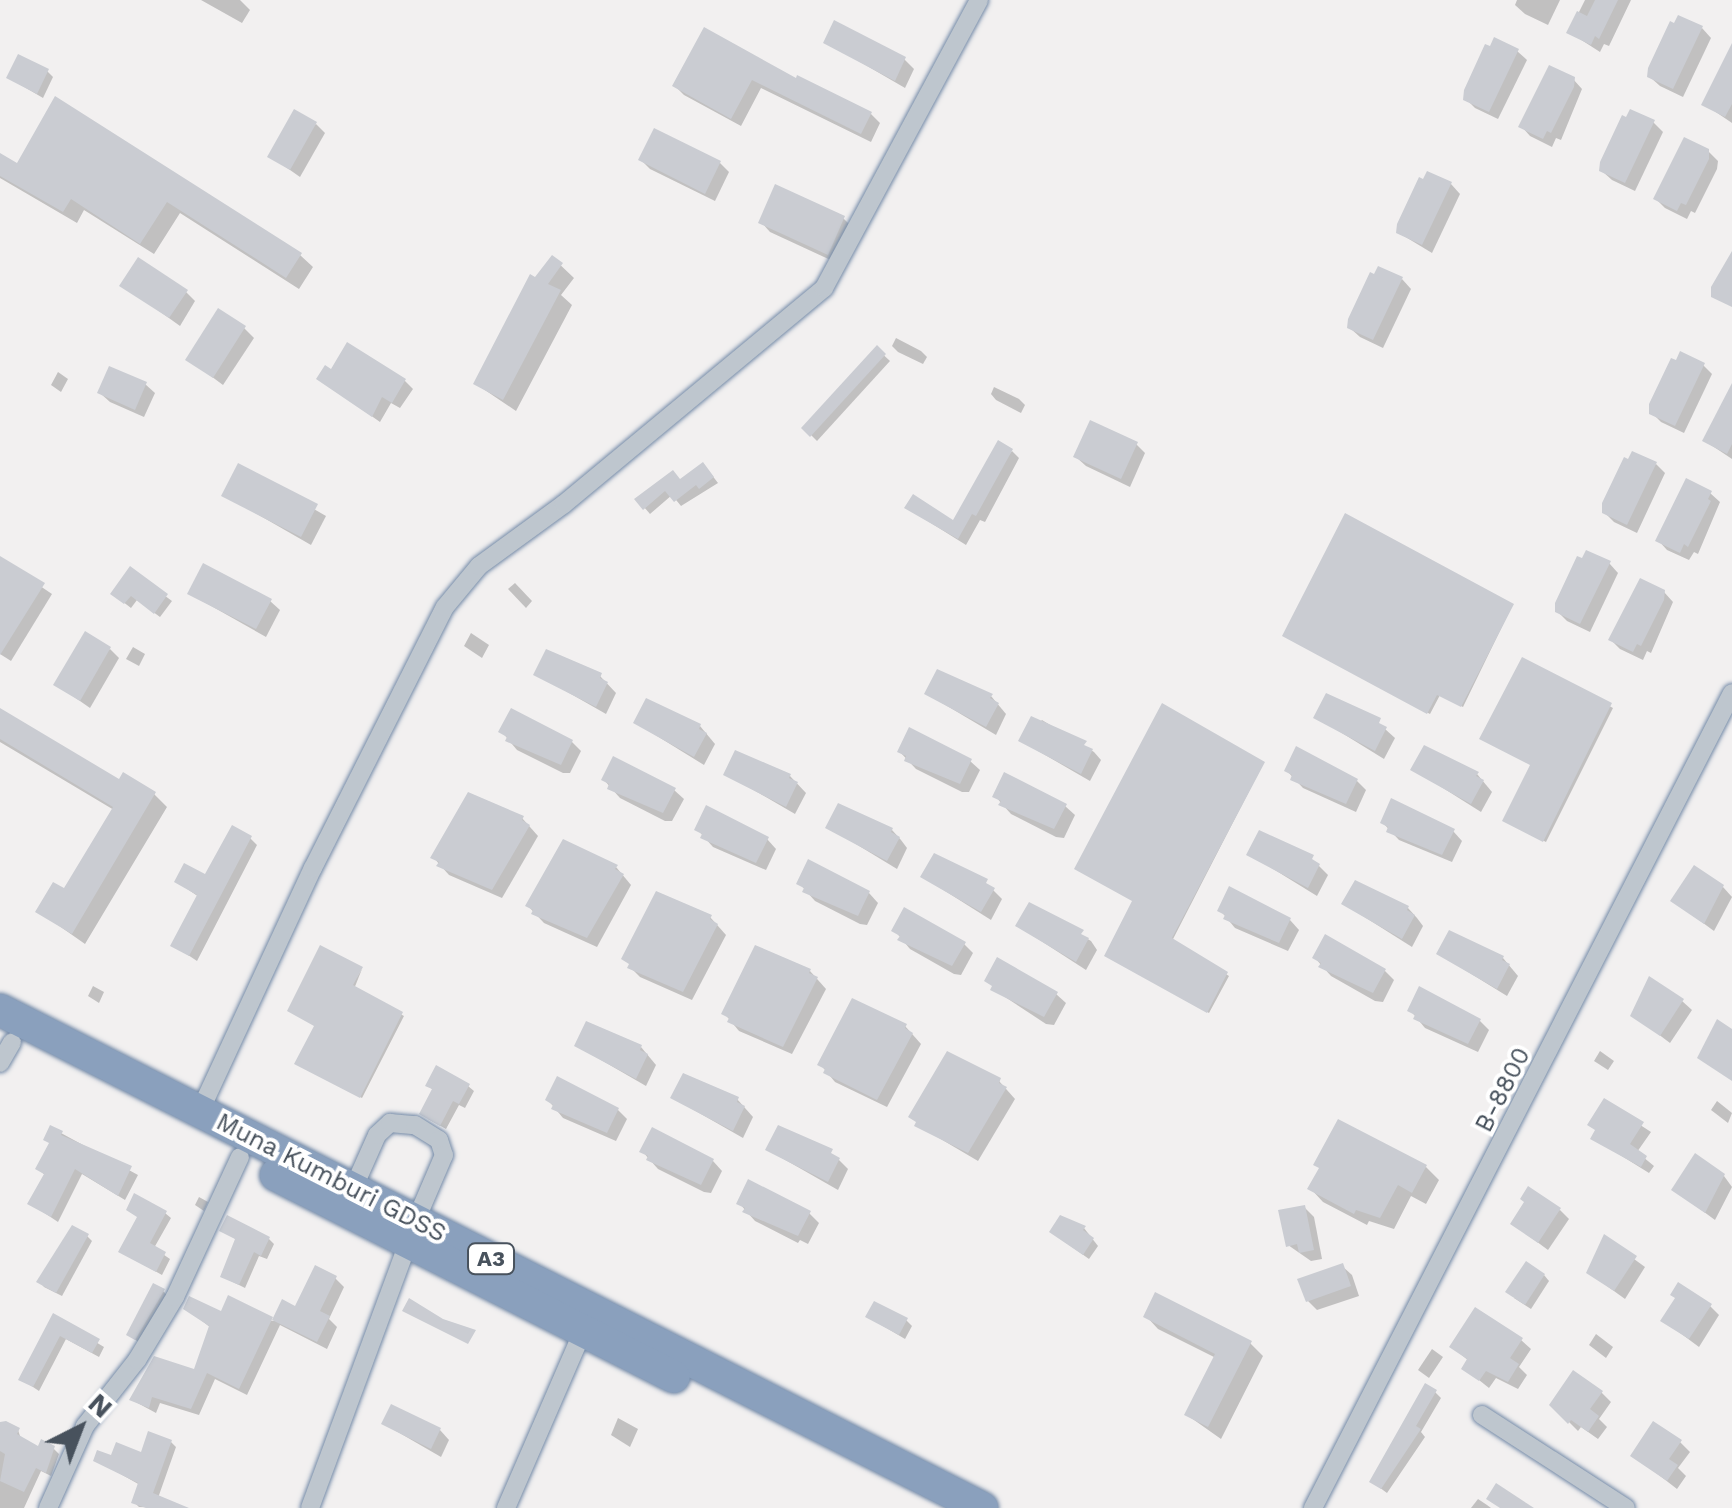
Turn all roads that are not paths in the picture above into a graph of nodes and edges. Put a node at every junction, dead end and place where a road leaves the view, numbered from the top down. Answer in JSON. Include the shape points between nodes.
{"nodes":[{"id":1,"x":979,"y":0,"type":"edge"},
{"id":2,"x":1732,"y":693,"type":"edge"},
{"id":3,"x":0,"y":1010,"type":"edge"},
{"id":4,"x":4,"y":1047,"type":"edge"},
{"id":5,"x":200,"y":1112,"type":"junction"},
{"id":6,"x":240,"y":1157,"type":"junction"},
{"id":7,"x":352,"y":1189,"type":"junction"},
{"id":8,"x":412,"y":1232,"type":"junction"},
{"id":9,"x":582,"y":1332,"type":"junction"},
{"id":10,"x":1482,"y":1415,"type":"dead end"},
{"id":11,"x":48,"y":1508,"type":"edge"},
{"id":12,"x":310,"y":1508,"type":"edge"},
{"id":13,"x":506,"y":1508,"type":"edge"},
{"id":14,"x":933,"y":1508,"type":"edge"},
{"id":15,"x":982,"y":1508,"type":"edge"},
{"id":16,"x":1313,"y":1508,"type":"edge"},
{"id":17,"x":1626,"y":1508,"type":"edge"}],
"edges":[{"from":1,"to":5,"type":"street","via":[[824,288],[564,504],[479,566],[445,606]]},
{"from":2,"to":16,"type":"street","name":"B-8800"},
{"from":3,"to":5,"type":"highway","name":"Muna Kumburi GDSS","number":"A3"},
{"from":4,"to":6,"type":"highway","name":"Muna Kumburi GDSS","number":"A3"},
{"from":5,"to":7,"type":"highway","name":"Muna Kumburi GDSS","number":"A3"},
{"from":6,"to":8,"type":"highway","name":"Muna Kumburi GDSS","number":"A3"},
{"from":6,"to":11,"type":"street","via":[[175,1297],[85,1426]]},
{"from":7,"to":8,"type":"highway","name":"Muna Kumburi GDSS","number":"A3"},
{"from":7,"to":8,"type":"street","via":[[377,1135],[390,1123],[415,1125],[439,1140],[444,1156]]},
{"from":8,"to":9,"type":"highway","name":"Muna Kumburi GDSS","number":"A3"},
{"from":8,"to":12,"type":"street"},
{"from":8,"to":15,"type":"highway","name":"Muna Kumburi GDSS","number":"A3"},
{"from":9,"to":13,"type":"street"},
{"from":9,"to":14,"type":"highway","name":"Muna Kumburi GDSS","number":"A3"},
{"from":10,"to":17,"type":"street"}]}
